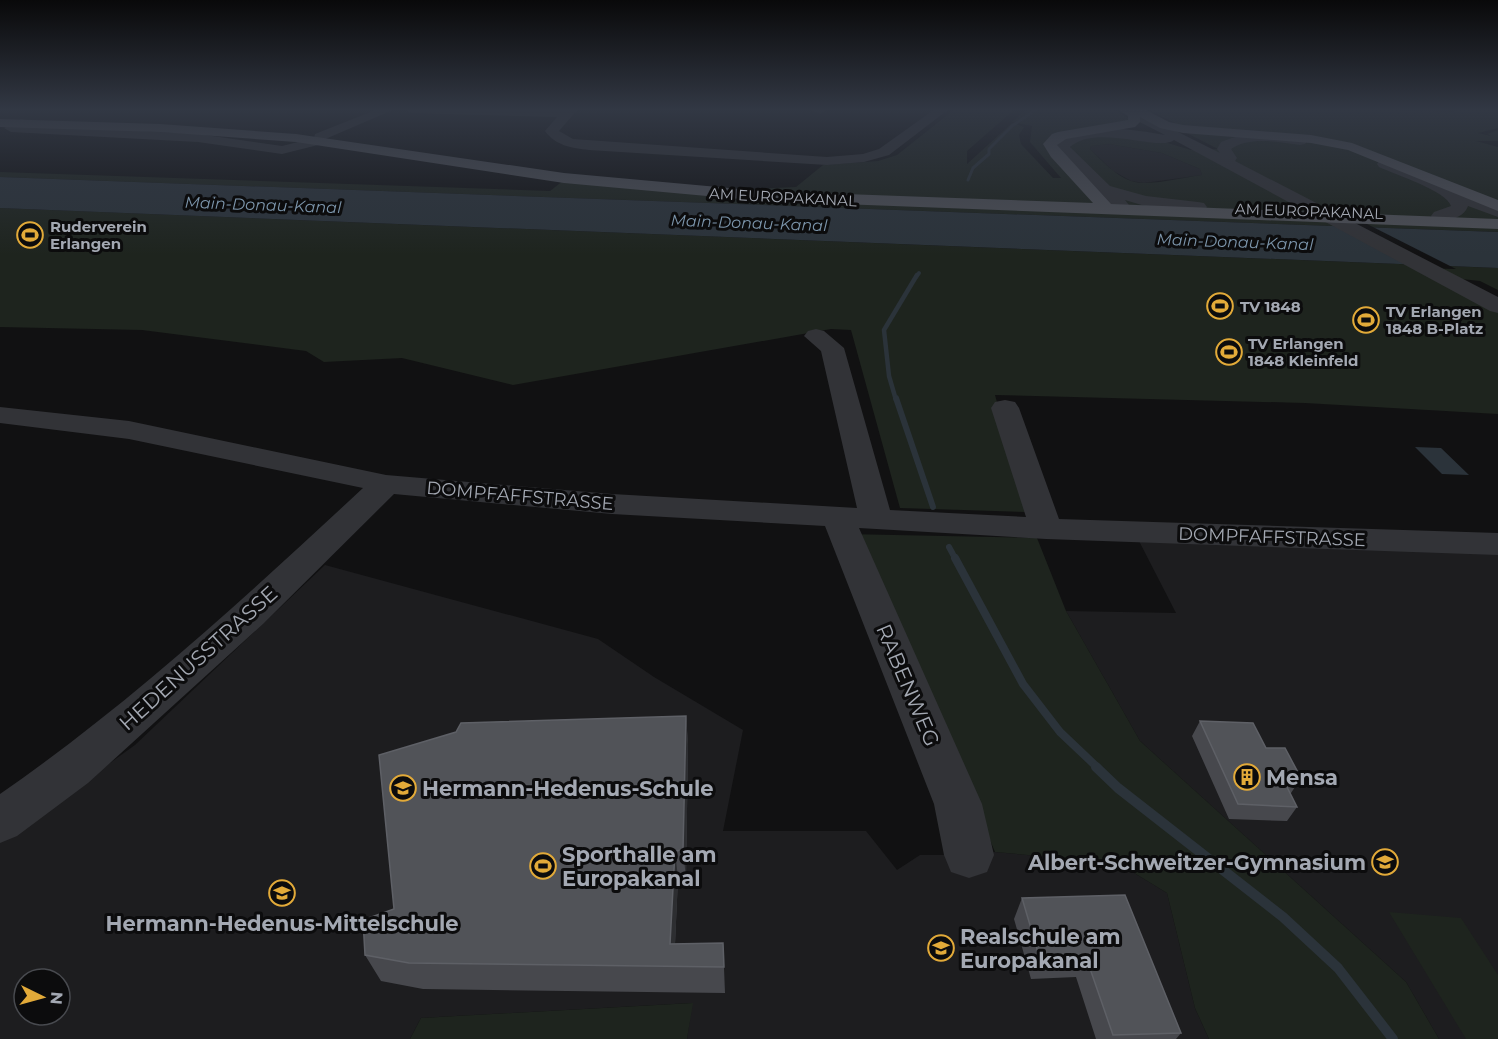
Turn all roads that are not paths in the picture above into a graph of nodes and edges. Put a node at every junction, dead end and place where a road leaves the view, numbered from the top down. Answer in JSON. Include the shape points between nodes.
{"nodes":[{"id":1,"x":440,"y":157,"type":"edge"},
{"id":2,"x":775,"y":157,"type":"edge"},
{"id":3,"x":866,"y":157,"type":"edge"},
{"id":4,"x":1061,"y":157,"type":"edge"},
{"id":5,"x":1072,"y":157,"type":"edge"},
{"id":6,"x":1217,"y":157,"type":"edge"},
{"id":7,"x":1367,"y":157,"type":"edge"},
{"id":8,"x":1378,"y":157,"type":"edge"},
{"id":9,"x":1230,"y":158,"type":"edge"},
{"id":10,"x":1447,"y":191,"type":"junction"},
{"id":11,"x":1309,"y":203,"type":"junction"},
{"id":12,"x":1113,"y":204,"type":"junction"},
{"id":13,"x":1498,"y":206,"type":"edge"},
{"id":14,"x":1498,"y":212,"type":"edge"},
{"id":15,"x":1440,"y":216,"type":"junction"},
{"id":16,"x":1498,"y":218,"type":"edge"},
{"id":17,"x":1498,"y":224,"type":"edge"},
{"id":18,"x":1462,"y":282,"type":"junction"},
{"id":19,"x":1498,"y":296,"type":"edge"},
{"id":20,"x":1498,"y":306,"type":"edge"},
{"id":21,"x":816,"y":336,"type":"dead end"},
{"id":22,"x":1005,"y":408,"type":"dead end"},
{"id":23,"x":0,"y":415,"type":"edge"},
{"id":24,"x":386,"y":483,"type":"junction"},
{"id":25,"x":857,"y":519,"type":"junction"},
{"id":26,"x":1046,"y":529,"type":"junction"},
{"id":27,"x":1498,"y":544,"type":"edge"},
{"id":28,"x":0,"y":821,"type":"edge"},
{"id":29,"x":969,"y":855,"type":"dead end"}],
"edges":[{"from":1,"to":12,"type":"main road","name":"AM EUROPAKANAL","via":[[564,178],[698,192],[852,201]]},
{"from":2,"to":3,"type":"street","via":[[826,161]]},
{"from":4,"to":12,"type":"main road"},
{"from":5,"to":12,"type":"street"},
{"from":6,"to":11,"type":"street"},
{"from":7,"to":10,"type":"street"},
{"from":8,"to":13,"type":"main road"},
{"from":9,"to":11,"type":"street"},
{"from":10,"to":14,"type":"street"},
{"from":10,"to":15,"type":"street","via":[[1458,199],[1460,207]]},
{"from":11,"to":18,"type":"street"},
{"from":12,"to":15,"type":"main road","name":"AM EUROPAKANAL"},
{"from":12,"to":17,"type":"main road","name":"AM EUROPAKANAL"},
{"from":15,"to":16,"type":"main road","name":"AM EUROPAKANAL"},
{"from":18,"to":19,"type":"street"},
{"from":18,"to":20,"type":"street"},
{"from":21,"to":25,"type":"street","name":"RABENWEG","via":[[832,348]]},
{"from":22,"to":26,"type":"street"},
{"from":23,"to":24,"type":"street","name":"DOMPFAFFSTRASSE","via":[[129,430]]},
{"from":24,"to":25,"type":"street","name":"DOMPFAFFSTRASSE","via":[[612,504]]},
{"from":24,"to":28,"type":"street","name":"HEDENUSSTRASSE","via":[[250,615],[72,770]]},
{"from":25,"to":26,"type":"street","name":"DOMPFAFFSTRASSE"},
{"from":25,"to":29,"type":"street","name":"RABENWEG","via":[[957,804]]},
{"from":26,"to":27,"type":"street","name":"DOMPFAFFSTRASSE"}]}
